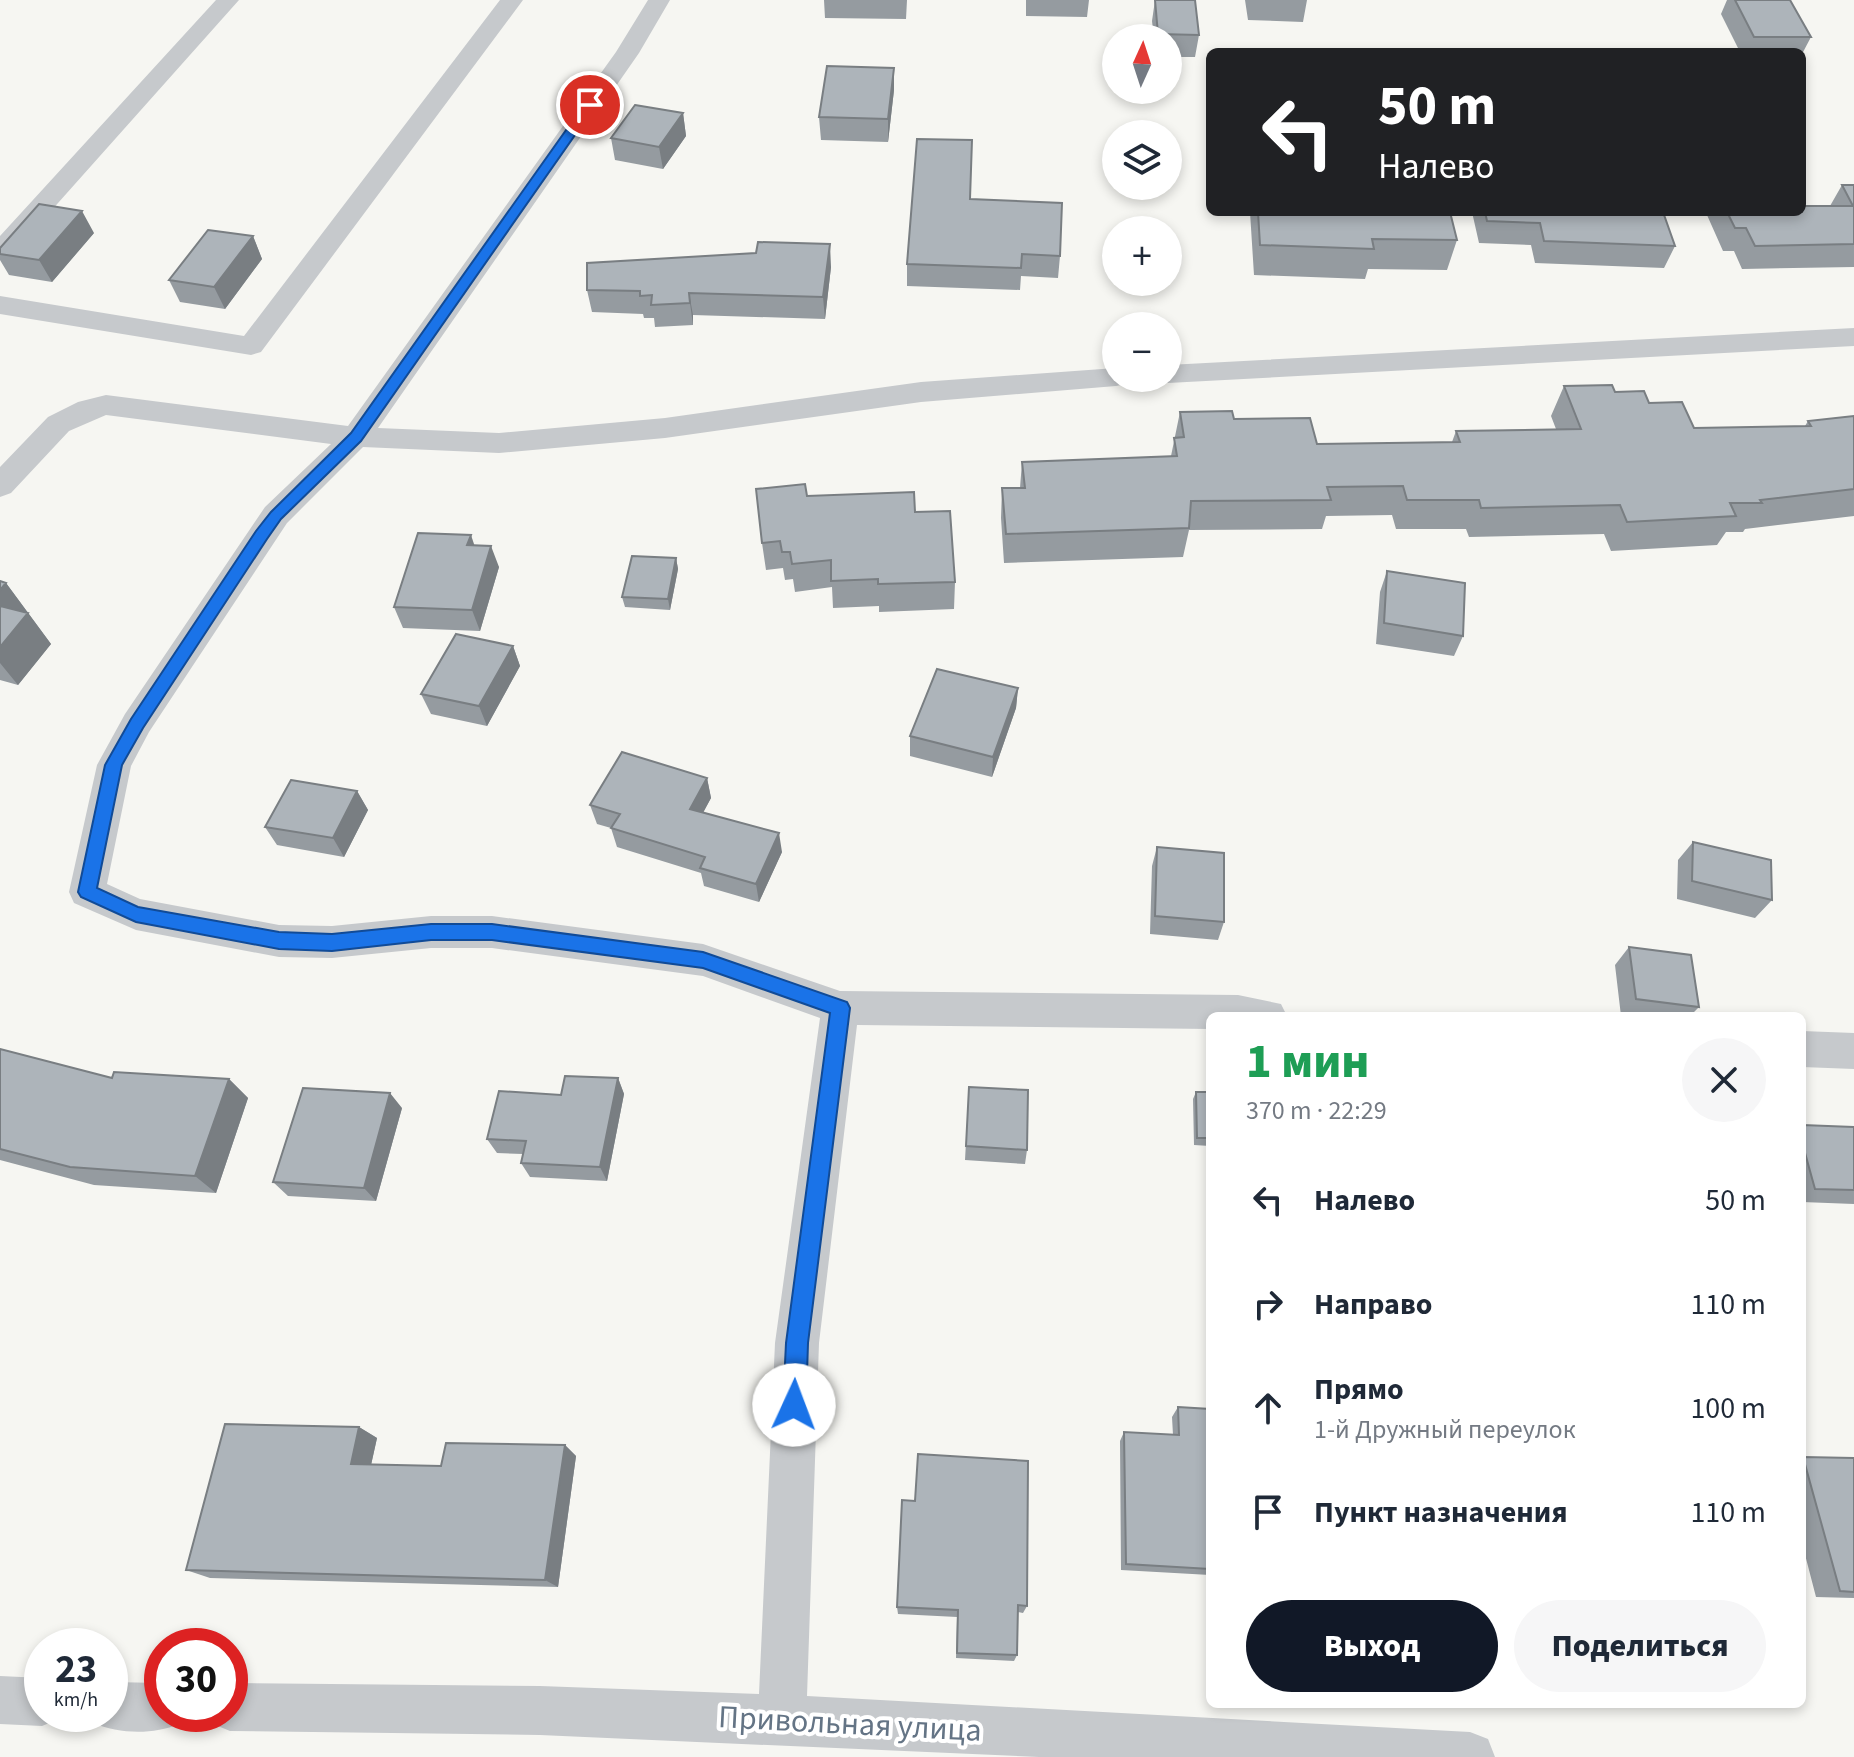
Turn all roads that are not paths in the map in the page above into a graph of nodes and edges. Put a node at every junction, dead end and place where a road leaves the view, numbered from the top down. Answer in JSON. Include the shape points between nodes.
{"nodes":[{"id":1,"x":228,"y":0,"type":"edge"},
{"id":2,"x":512,"y":0,"type":"edge"},
{"id":3,"x":659,"y":0,"type":"edge"},
{"id":4,"x":0,"y":252,"type":"edge"},
{"id":5,"x":0,"y":305,"type":"edge"},
{"id":6,"x":1854,"y":337,"type":"edge"},
{"id":7,"x":1182,"y":373,"type":"edge"},
{"id":8,"x":1102,"y":378,"type":"edge"},
{"id":9,"x":356,"y":437,"type":"junction"},
{"id":10,"x":14,"y":456,"type":"edge"},
{"id":11,"x":0,"y":486,"type":"edge"},
{"id":12,"x":840,"y":1008,"type":"junction"},
{"id":13,"x":1238,"y":1012,"type":"edge"},
{"id":14,"x":1806,"y":1049,"type":"edge"},
{"id":15,"x":1854,"y":1051,"type":"edge"},
{"id":16,"x":0,"y":1700,"type":"edge"},
{"id":17,"x":24,"y":1701,"type":"edge"},
{"id":18,"x":248,"y":1707,"type":"edge"},
{"id":19,"x":782,"y":1719,"type":"junction"},
{"id":20,"x":1470,"y":1757,"type":"edge"}],
"edges":[{"from":1,"to":4,"type":"street"},
{"from":2,"to":5,"type":"street","via":[[251,346]]},
{"from":3,"to":9,"type":"street"},
{"from":6,"to":7,"type":"street"},
{"from":8,"to":9,"type":"street","via":[[921,392],[539,442]]},
{"from":9,"to":10,"type":"street","via":[[106,405],[64,417]]},
{"from":9,"to":12,"type":"street","via":[[276,515],[137,723],[114,765],[87,892],[136,914],[279,941],[492,932],[703,960]]},
{"from":10,"to":11,"type":"street"},
{"from":12,"to":13,"type":"street"},
{"from":12,"to":19,"type":"street","via":[[797,1343]]},
{"from":14,"to":15,"type":"street"},
{"from":16,"to":17,"type":"street"},
{"from":18,"to":19,"type":"street","name":"Привольная улица"},
{"from":19,"to":20,"type":"street","name":"Привольная улица"}]}
